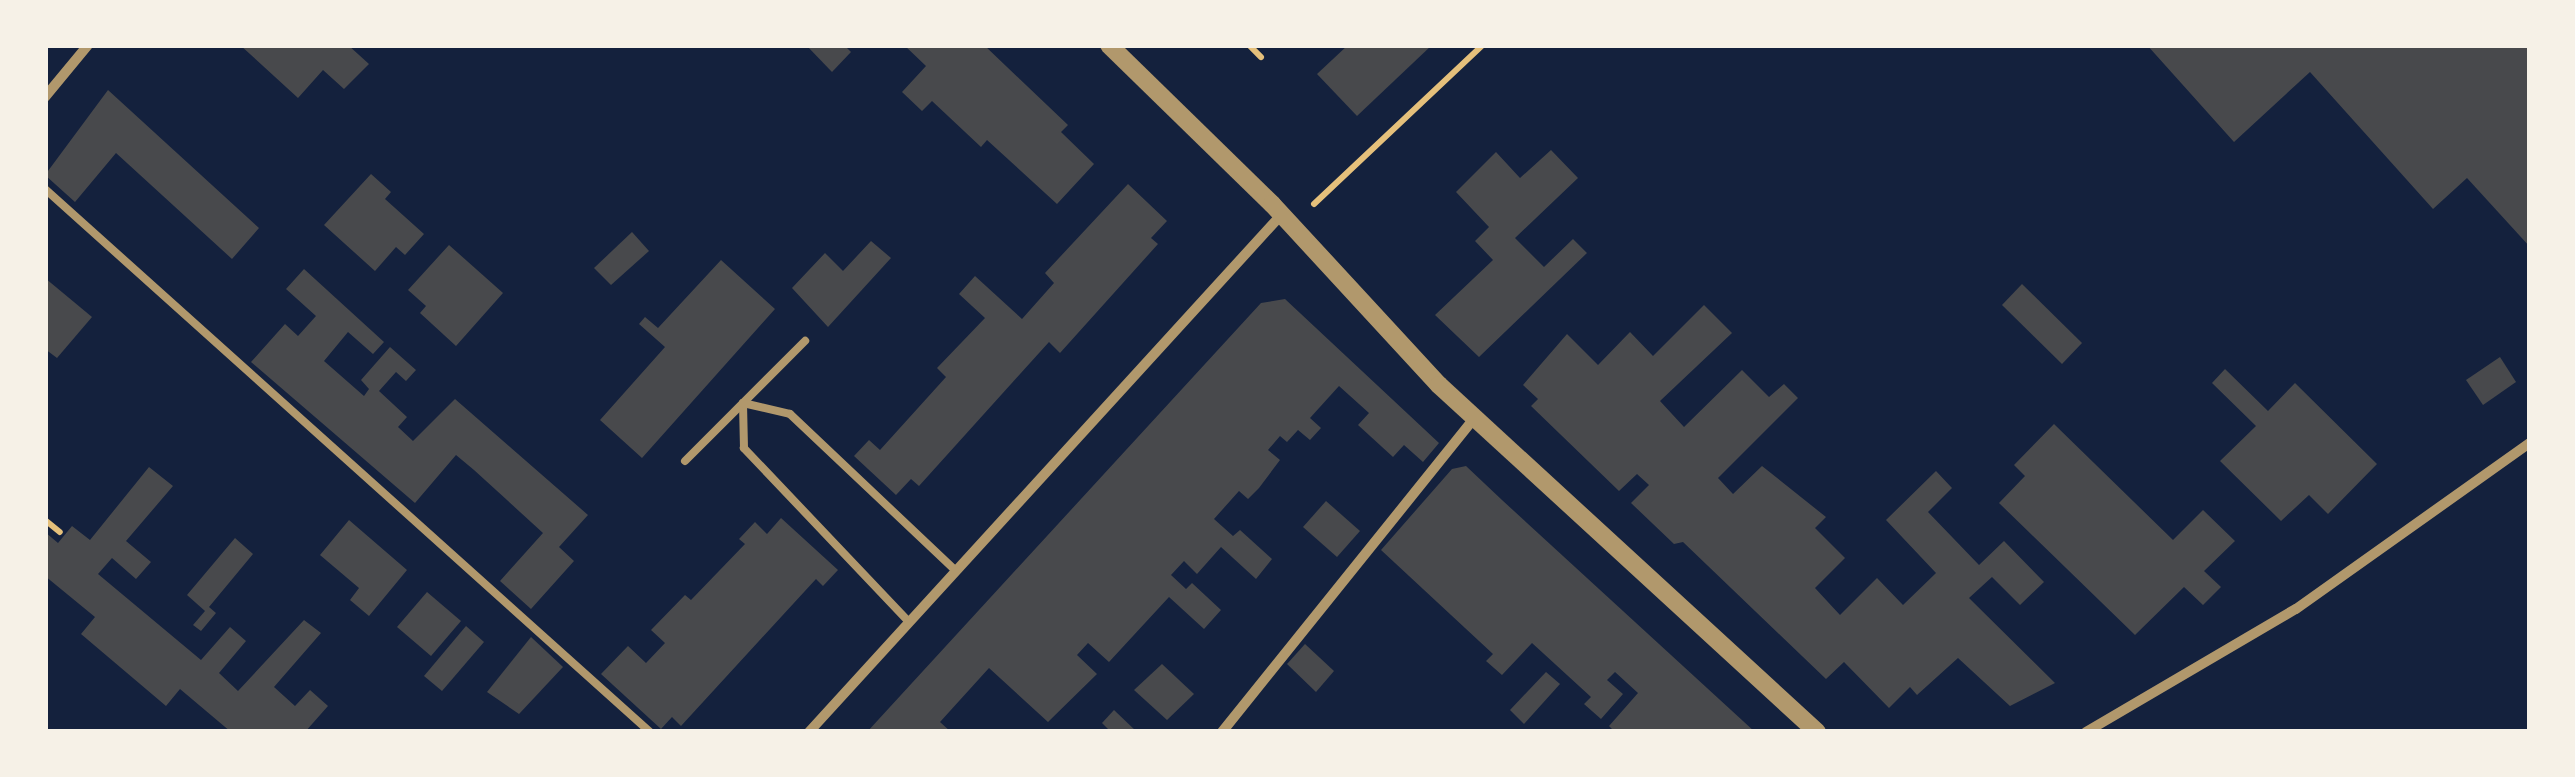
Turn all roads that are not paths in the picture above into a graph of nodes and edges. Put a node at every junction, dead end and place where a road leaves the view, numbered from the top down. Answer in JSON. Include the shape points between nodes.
{"nodes":[{"id":1,"x":88,"y":45,"type":"edge"},
{"id":2,"x":1109,"y":45,"type":"edge"},
{"id":3,"x":45,"y":97,"type":"edge"},
{"id":4,"x":45,"y":189,"type":"edge"},
{"id":5,"x":1286,"y":220,"type":"junction"},
{"id":6,"x":805,"y":340,"type":"dead end"},
{"id":7,"x":743,"y":403,"type":"junction"},
{"id":8,"x":1474,"y":419,"type":"junction"},
{"id":9,"x":2530,"y":442,"type":"edge"},
{"id":10,"x":685,"y":461,"type":"dead end"},
{"id":11,"x":956,"y":571,"type":"junction"},
{"id":12,"x":909,"y":622,"type":"junction"},
{"id":13,"x":650,"y":732,"type":"edge"},
{"id":14,"x":809,"y":732,"type":"edge"},
{"id":15,"x":1222,"y":732,"type":"edge"},
{"id":16,"x":1816,"y":732,"type":"edge"},
{"id":17,"x":2086,"y":732,"type":"edge"}],
"edges":[{"from":1,"to":3,"type":"street"},
{"from":2,"to":5,"type":"street"},
{"from":4,"to":13,"type":"lane"},
{"from":5,"to":8,"type":"street"},
{"from":5,"to":11,"type":"street"},
{"from":6,"to":7,"type":"lane"},
{"from":7,"to":10,"type":"lane"},
{"from":7,"to":11,"type":"lane","via":[[790,414]]},
{"from":7,"to":12,"type":"lane","via":[[744,448]]},
{"from":8,"to":15,"type":"street"},
{"from":8,"to":16,"type":"street"},
{"from":9,"to":17,"type":"street","via":[[2296,609]]},
{"from":11,"to":12,"type":"street"},
{"from":12,"to":14,"type":"street"}]}
